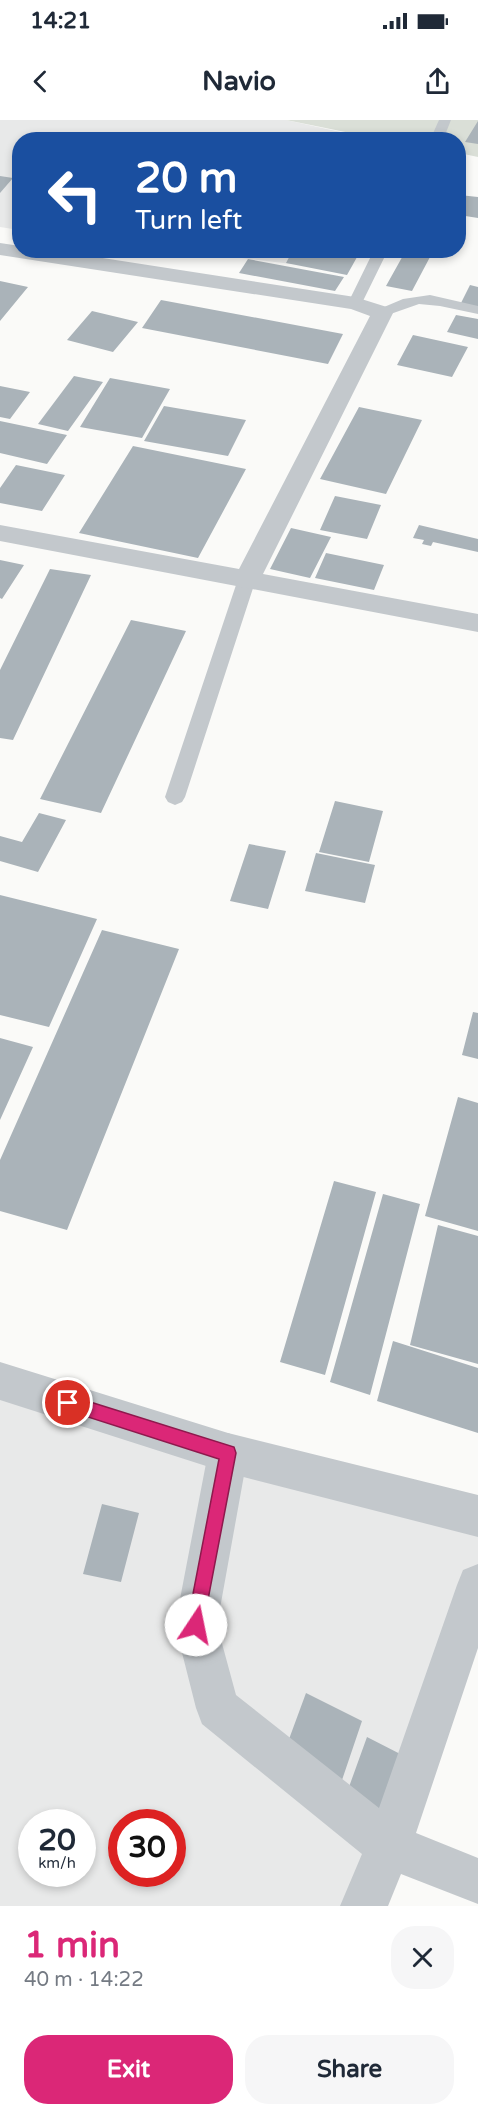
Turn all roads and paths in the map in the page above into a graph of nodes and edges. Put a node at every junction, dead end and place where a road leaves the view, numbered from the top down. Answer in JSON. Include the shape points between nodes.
{"nodes":[{"id":1,"x":59,"y":258,"type":"edge"},
{"id":2,"x":377,"y":258,"type":"edge"},
{"id":3,"x":355,"y":303,"type":"junction"},
{"id":4,"x":478,"y":310,"type":"edge"},
{"id":5,"x":382,"y":313,"type":"junction"},
{"id":6,"x":0,"y":533,"type":"edge"},
{"id":7,"x":247,"y":579,"type":"junction"},
{"id":8,"x":478,"y":623,"type":"edge"},
{"id":9,"x":175,"y":797,"type":"dead end"},
{"id":10,"x":0,"y":1381,"type":"edge"},
{"id":11,"x":228,"y":1453,"type":"junction"},
{"id":12,"x":478,"y":1516,"type":"edge"},
{"id":13,"x":478,"y":1585,"type":"edge"},
{"id":14,"x":389,"y":1846,"type":"junction"},
{"id":15,"x":478,"y":1881,"type":"edge"},
{"id":16,"x":364,"y":1906,"type":"edge"}],
"edges":[{"from":1,"to":3,"type":"street"},
{"from":2,"to":3,"type":"lane"},
{"from":3,"to":5,"type":"street"},
{"from":4,"to":5,"type":"lane","via":[[426,299],[402,302]]},
{"from":5,"to":7,"type":"street"},
{"from":6,"to":7,"type":"street"},
{"from":7,"to":8,"type":"street"},
{"from":7,"to":9,"type":"lane"},
{"from":10,"to":11,"type":"street"},
{"from":11,"to":12,"type":"street"},
{"from":11,"to":14,"type":"street","via":[[196,1625],[218,1708]]},
{"from":13,"to":14,"type":"street"},
{"from":14,"to":15,"type":"street"},
{"from":14,"to":16,"type":"street"}]}
